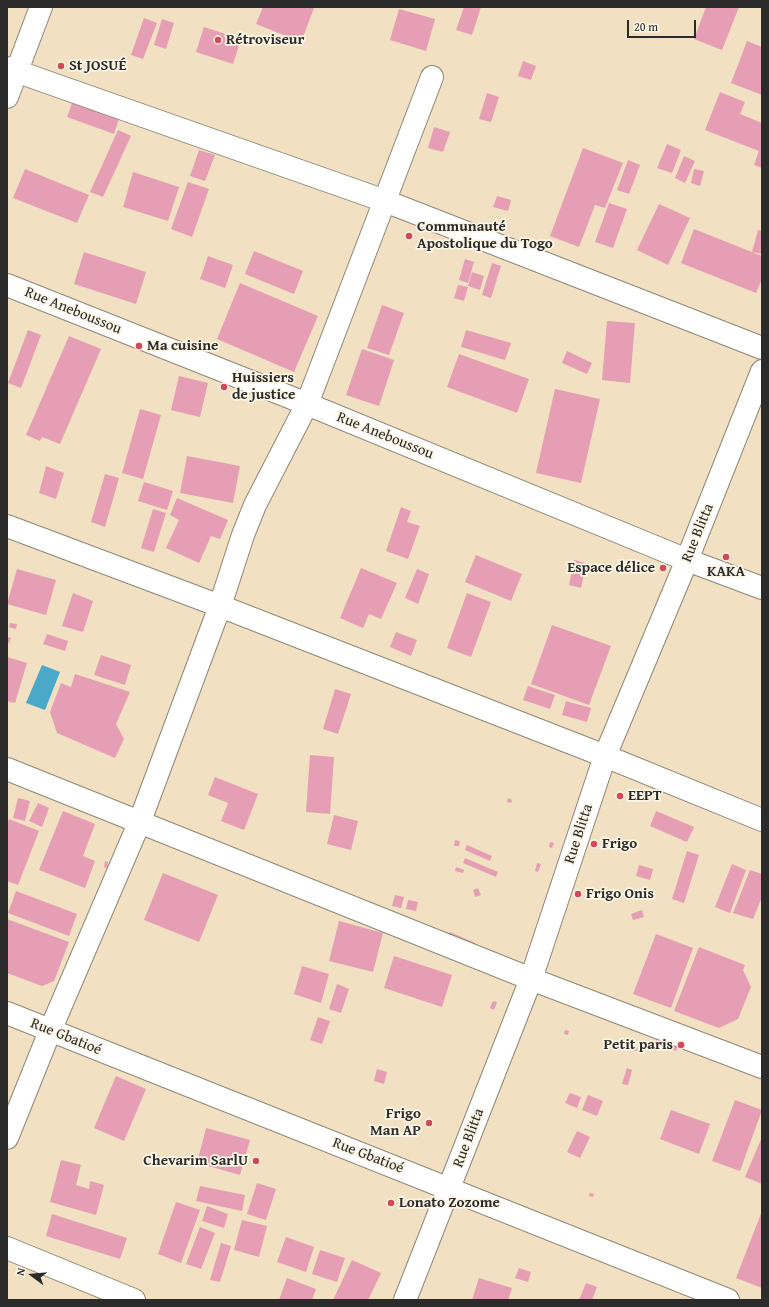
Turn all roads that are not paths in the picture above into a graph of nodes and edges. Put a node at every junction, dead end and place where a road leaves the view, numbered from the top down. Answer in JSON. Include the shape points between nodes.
{"nodes":[{"id":1,"x":41,"y":7,"type":"edge"},
{"id":2,"x":12,"y":70,"type":"edge"},
{"id":3,"x":432,"y":76,"type":"dead end"},
{"id":4,"x":7,"y":97,"type":"edge"},
{"id":5,"x":385,"y":201,"type":"junction"},
{"id":6,"x":7,"y":285,"type":"edge"},
{"id":7,"x":762,"y":348,"type":"edge"},
{"id":8,"x":762,"y":371,"type":"edge"},
{"id":9,"x":307,"y":404,"type":"junction"},
{"id":10,"x":7,"y":526,"type":"edge"},
{"id":11,"x":687,"y":560,"type":"junction"},
{"id":12,"x":762,"y":588,"type":"edge"},
{"id":13,"x":220,"y":606,"type":"junction"},
{"id":14,"x":605,"y":756,"type":"junction"},
{"id":15,"x":7,"y":768,"type":"edge"},
{"id":16,"x":762,"y":820,"type":"edge"},
{"id":17,"x":140,"y":821,"type":"junction"},
{"id":18,"x":531,"y":979,"type":"junction"},
{"id":19,"x":7,"y":1013,"type":"edge"},
{"id":20,"x":50,"y":1031,"type":"junction"},
{"id":21,"x":762,"y":1067,"type":"edge"},
{"id":22,"x":7,"y":1138,"type":"edge"},
{"id":23,"x":450,"y":1188,"type":"junction"},
{"id":24,"x":7,"y":1248,"type":"edge"},
{"id":25,"x":134,"y":1300,"type":"edge"},
{"id":26,"x":405,"y":1300,"type":"edge"},
{"id":27,"x":728,"y":1300,"type":"edge"}],
"edges":[{"from":1,"to":2,"type":"street"},
{"from":2,"to":4,"type":"street"},
{"from":2,"to":5,"type":"street"},
{"from":3,"to":5,"type":"street"},
{"from":5,"to":7,"type":"street"},
{"from":5,"to":9,"type":"street"},
{"from":6,"to":9,"type":"street","name":"Rue Aneboussou"},
{"from":8,"to":11,"type":"street","name":"Rue Blitta"},
{"from":9,"to":11,"type":"street","name":"Rue Aneboussou"},
{"from":9,"to":13,"type":"street","via":[[243,535]]},
{"from":10,"to":13,"type":"street"},
{"from":11,"to":12,"type":"street","name":"Rue Aneboussou"},
{"from":11,"to":14,"type":"street","name":"Rue Blitta"},
{"from":13,"to":14,"type":"street"},
{"from":13,"to":17,"type":"street"},
{"from":14,"to":16,"type":"street"},
{"from":14,"to":18,"type":"street","name":"Rue Blitta"},
{"from":15,"to":17,"type":"street"},
{"from":17,"to":18,"type":"street"},
{"from":17,"to":20,"type":"street"},
{"from":18,"to":21,"type":"street"},
{"from":18,"to":23,"type":"street","name":"Rue Blitta"},
{"from":19,"to":20,"type":"street","name":"Rue Gbatioé"},
{"from":20,"to":22,"type":"street"},
{"from":20,"to":23,"type":"street","name":"Rue Gbatioé"},
{"from":23,"to":26,"type":"street","name":"Rue Blitta"},
{"from":23,"to":27,"type":"street","name":"Rue Gbatioé"},
{"from":24,"to":25,"type":"street"}]}
